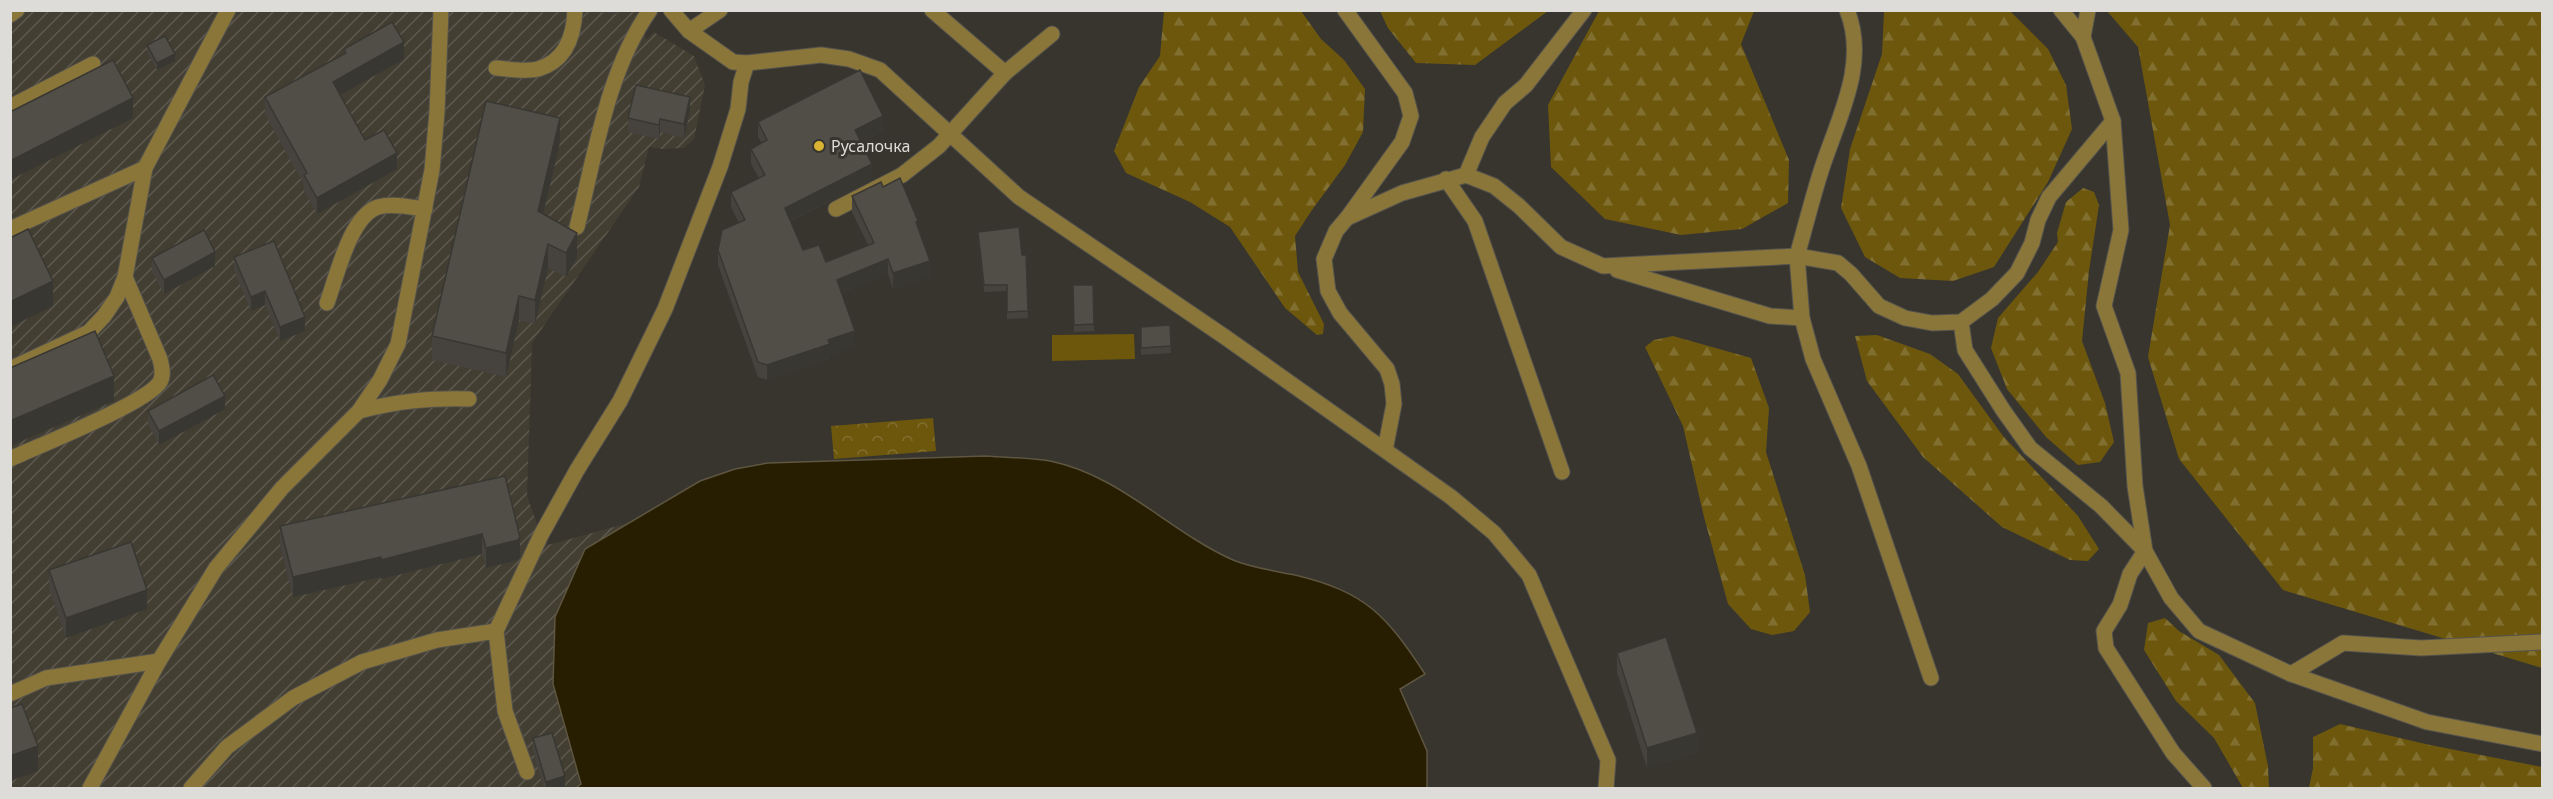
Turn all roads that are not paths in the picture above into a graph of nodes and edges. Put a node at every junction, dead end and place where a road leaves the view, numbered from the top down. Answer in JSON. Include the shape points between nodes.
{"nodes":[{"id":1,"x":17,"y":10,"type":"edge"},
{"id":2,"x":228,"y":10,"type":"edge"},
{"id":3,"x":441,"y":10,"type":"edge"},
{"id":4,"x":575,"y":10,"type":"edge"},
{"id":5,"x":650,"y":10,"type":"edge"},
{"id":6,"x":671,"y":10,"type":"edge"},
{"id":7,"x":720,"y":10,"type":"edge"},
{"id":8,"x":932,"y":10,"type":"edge"},
{"id":9,"x":1345,"y":10,"type":"edge"},
{"id":10,"x":1584,"y":10,"type":"edge"},
{"id":11,"x":1847,"y":10,"type":"edge"},
{"id":12,"x":2061,"y":10,"type":"edge"},
{"id":13,"x":2088,"y":10,"type":"edge"},
{"id":14,"x":10,"y":15,"type":"edge"},
{"id":15,"x":689,"y":31,"type":"junction"},
{"id":16,"x":1052,"y":34,"type":"dead end"},
{"id":17,"x":2083,"y":37,"type":"junction"},
{"id":18,"x":747,"y":63,"type":"junction"},
{"id":19,"x":93,"y":64,"type":"dead end"},
{"id":20,"x":496,"y":68,"type":"dead end"},
{"id":21,"x":1005,"y":73,"type":"junction"},
{"id":22,"x":10,"y":107,"type":"edge"},
{"id":23,"x":2113,"y":121,"type":"junction"},
{"id":24,"x":950,"y":136,"type":"junction"},
{"id":25,"x":145,"y":168,"type":"junction"},
{"id":26,"x":1466,"y":175,"type":"junction"},
{"id":27,"x":1446,"y":179,"type":"junction"},
{"id":28,"x":425,"y":209,"type":"junction"},
{"id":29,"x":836,"y":209,"type":"dead end"},
{"id":30,"x":1347,"y":218,"type":"junction"},
{"id":31,"x":577,"y":226,"type":"dead end"},
{"id":32,"x":10,"y":229,"type":"edge"},
{"id":33,"x":1797,"y":256,"type":"junction"},
{"id":34,"x":1603,"y":266,"type":"junction"},
{"id":35,"x":125,"y":277,"type":"junction"},
{"id":36,"x":327,"y":303,"type":"dead end"},
{"id":37,"x":1802,"y":318,"type":"junction"},
{"id":38,"x":1961,"y":322,"type":"junction"},
{"id":39,"x":10,"y":369,"type":"edge"},
{"id":40,"x":469,"y":399,"type":"dead end"},
{"id":41,"x":359,"y":411,"type":"junction"},
{"id":42,"x":1385,"y":450,"type":"junction"},
{"id":43,"x":10,"y":459,"type":"edge"},
{"id":44,"x":1562,"y":472,"type":"dead end"},
{"id":45,"x":2145,"y":551,"type":"junction"},
{"id":46,"x":496,"y":631,"type":"junction"},
{"id":47,"x":2542,"y":642,"type":"edge"},
{"id":48,"x":159,"y":661,"type":"junction"},
{"id":49,"x":2292,"y":674,"type":"junction"},
{"id":50,"x":1931,"y":678,"type":"dead end"},
{"id":51,"x":10,"y":694,"type":"edge"},
{"id":52,"x":2542,"y":744,"type":"edge"},
{"id":53,"x":527,"y":772,"type":"dead end"},
{"id":54,"x":90,"y":788,"type":"edge"},
{"id":55,"x":191,"y":789,"type":"edge"},
{"id":56,"x":1606,"y":789,"type":"edge"},
{"id":57,"x":2204,"y":789,"type":"edge"}],
"edges":[{"from":1,"to":14,"type":"street"},
{"from":2,"to":25,"type":"street"},
{"from":3,"to":28,"type":"street","via":[[436,124]]},
{"from":4,"to":20,"type":"street","via":[[574,31],[563,55],[538,69]]},
{"from":5,"to":31,"type":"street","via":[[634,33],[606,109]]},
{"from":6,"to":15,"type":"street"},
{"from":7,"to":15,"type":"street"},
{"from":8,"to":21,"type":"street"},
{"from":9,"to":30,"type":"street","via":[[1405,93],[1411,116],[1402,142]]},
{"from":10,"to":26,"type":"street","via":[[1526,85],[1505,103],[1482,137]]},
{"from":11,"to":33,"type":"street","via":[[1855,53],[1851,87],[1820,174]]},
{"from":12,"to":17,"type":"street"},
{"from":13,"to":17,"type":"street"},
{"from":15,"to":18,"type":"street","via":[[733,62]]},
{"from":16,"to":21,"type":"street"},
{"from":17,"to":23,"type":"street"},
{"from":18,"to":24,"type":"street","via":[[821,55],[849,59],[880,70]]},
{"from":18,"to":46,"type":"street","via":[[720,167],[665,309],[620,401],[541,535]]},
{"from":19,"to":22,"type":"street"},
{"from":21,"to":24,"type":"street"},
{"from":23,"to":38,"type":"street","via":[[2049,197],[2017,273],[1992,299]]},
{"from":23,"to":45,"type":"street","via":[[2121,230],[2104,306],[2128,373],[2135,486]]},
{"from":24,"to":29,"type":"street","via":[[902,175]]},
{"from":24,"to":42,"type":"street","via":[[1019,197]]},
{"from":25,"to":32,"type":"street"},
{"from":25,"to":35,"type":"street"},
{"from":26,"to":27,"type":"street"},
{"from":26,"to":34,"type":"street","via":[[1494,186],[1561,247]]},
{"from":27,"to":30,"type":"street","via":[[1402,193]]},
{"from":27,"to":44,"type":"street","via":[[1475,221]]},
{"from":28,"to":36,"type":"street","via":[[379,207],[363,215],[353,230]]},
{"from":28,"to":41,"type":"street","via":[[398,344]]},
{"from":30,"to":42,"type":"street","via":[[1336,231],[1324,259],[1328,291],[1340,313],[1387,369],[1394,404]]},
{"from":33,"to":34,"type":"street"},
{"from":33,"to":37,"type":"street"},
{"from":33,"to":38,"type":"street","via":[[1838,263],[1879,306],[1905,318],[1932,323]]},
{"from":34,"to":37,"type":"street","via":[[1770,316]]},
{"from":35,"to":39,"type":"street","via":[[104,316],[89,332]]},
{"from":35,"to":43,"type":"street","via":[[160,359],[161,380],[133,403]]},
{"from":37,"to":50,"type":"street","via":[[1813,359],[1859,466]]},
{"from":38,"to":45,"type":"street","via":[[1965,350],[2030,448],[2101,506]]},
{"from":40,"to":41,"type":"street","via":[[397,402]]},
{"from":41,"to":48,"type":"street","via":[[282,488],[216,568]]},
{"from":42,"to":56,"type":"street","via":[[1494,533],[1529,575],[1608,760]]},
{"from":45,"to":49,"type":"street","via":[[2171,598],[2199,631]]},
{"from":45,"to":57,"type":"street","via":[[2104,631],[2106,648],[2173,753]]},
{"from":46,"to":53,"type":"street","via":[[505,711]]},
{"from":46,"to":55,"type":"street","via":[[436,640],[362,662],[292,698],[227,747]]},
{"from":47,"to":49,"type":"street","via":[[2421,648],[2343,643]]},
{"from":48,"to":51,"type":"street","via":[[46,678]]},
{"from":48,"to":54,"type":"street"},
{"from":49,"to":52,"type":"street","via":[[2427,722]]}]}
